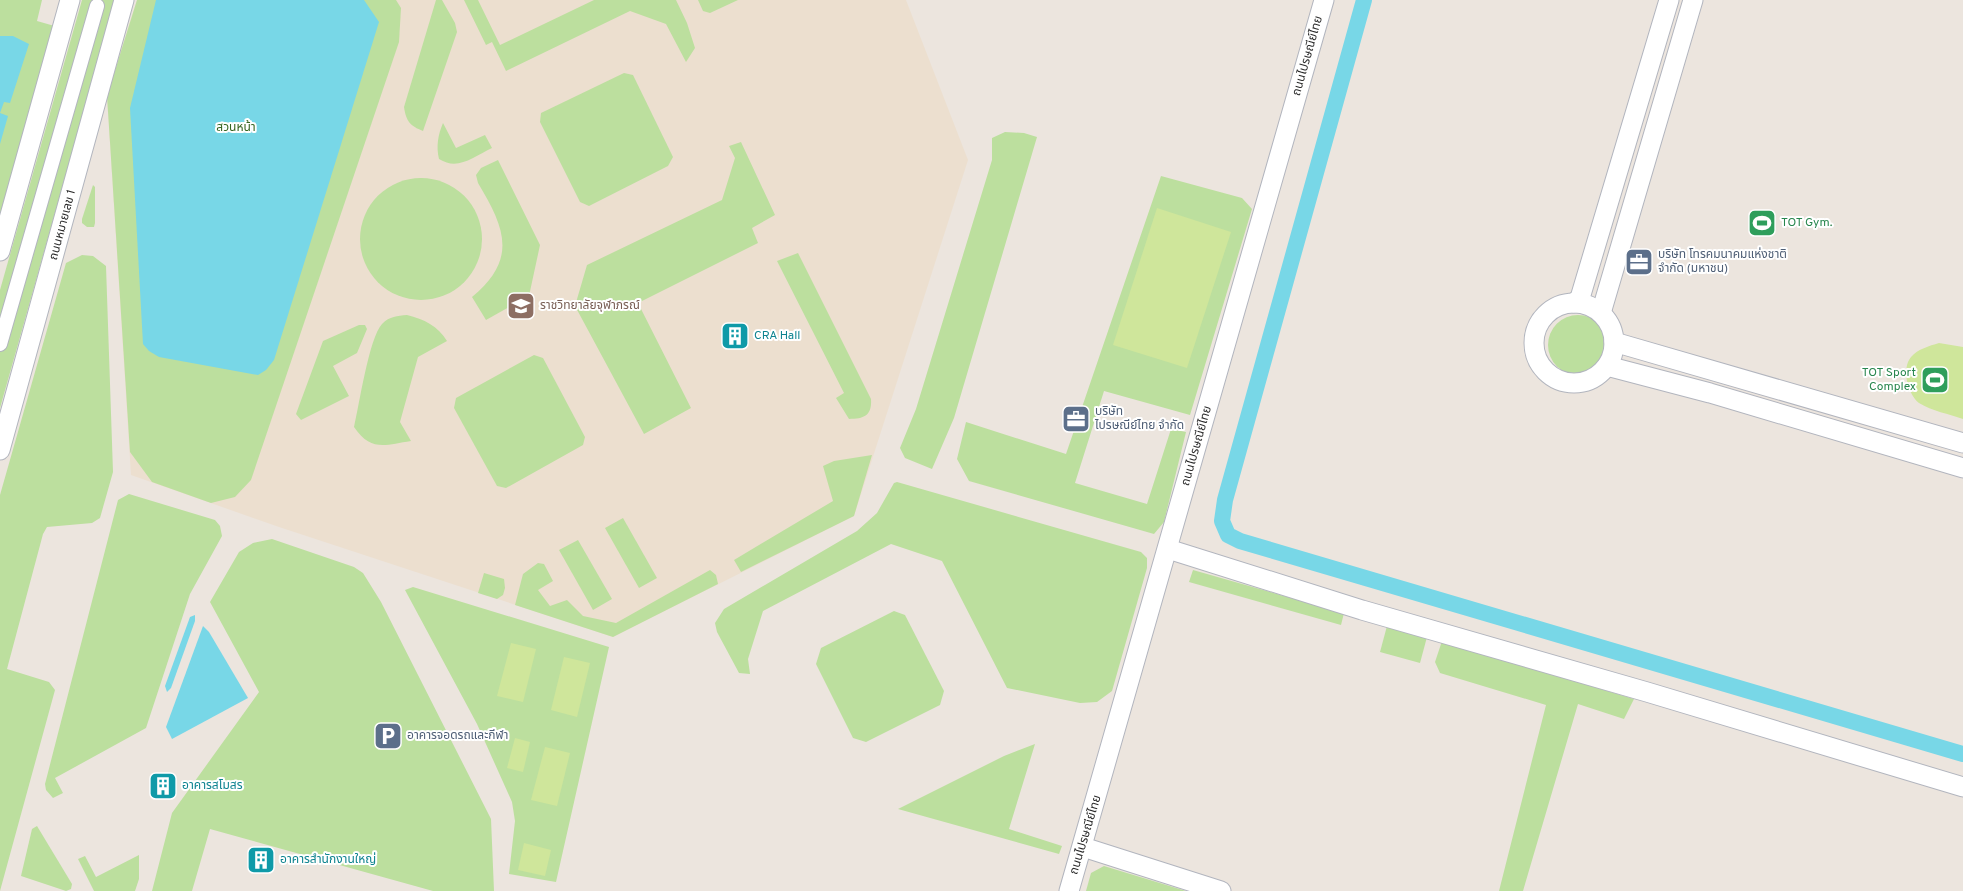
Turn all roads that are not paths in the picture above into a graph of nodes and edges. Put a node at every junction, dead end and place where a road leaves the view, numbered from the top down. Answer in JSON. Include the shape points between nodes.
{"nodes":[{"id":1,"x":70,"y":0,"type":"edge"},
{"id":2,"x":124,"y":0,"type":"edge"},
{"id":3,"x":1324,"y":0,"type":"edge"},
{"id":4,"x":1669,"y":0,"type":"edge"},
{"id":5,"x":1693,"y":0,"type":"edge"},
{"id":6,"x":98,"y":6,"type":"dead end"},
{"id":7,"x":0,"y":251,"type":"edge"},
{"id":8,"x":1574,"y":303,"type":"junction"},
{"id":9,"x":1601,"y":313,"type":"junction"},
{"id":10,"x":1614,"y":342,"type":"junction"},
{"id":11,"x":0,"y":344,"type":"edge"},
{"id":12,"x":1607,"y":366,"type":"junction"},
{"id":13,"x":1963,"y":443,"type":"edge"},
{"id":14,"x":0,"y":449,"type":"edge"},
{"id":15,"x":1963,"y":468,"type":"edge"},
{"id":16,"x":1168,"y":549,"type":"junction"},
{"id":17,"x":1963,"y":787,"type":"edge"},
{"id":18,"x":1083,"y":847,"type":"junction"},
{"id":19,"x":1069,"y":891,"type":"edge"},
{"id":20,"x":1221,"y":891,"type":"edge"}],
"edges":[{"from":1,"to":7,"type":"street"},
{"from":2,"to":14,"type":"street","name":"ถนนหมายเลข 1"},
{"from":3,"to":16,"type":"street","name":"ถนนไปรษณีย์ไทย"},
{"from":4,"to":8,"type":"street","via":[[1580,298]]},
{"from":5,"to":9,"type":"street"},
{"from":6,"to":11,"type":"street"},
{"from":8,"to":9,"type":"street","via":[[1589,305]]},
{"from":8,"to":12,"type":"street","via":[[1558,306],[1544,316],[1536,329],[1534,346],[1538,361],[1548,374],[1563,381],[1579,383],[1595,378]]},
{"from":9,"to":10,"type":"street","via":[[1611,326]]},
{"from":10,"to":12,"type":"street"},
{"from":10,"to":13,"type":"street"},
{"from":12,"to":15,"type":"street","via":[[1700,390]]},
{"from":16,"to":17,"type":"street","via":[[1362,610]]},
{"from":16,"to":18,"type":"street","name":"ถนนไปรษณีย์ไทย"},
{"from":18,"to":19,"type":"street","name":"ถนนไปรษณีย์ไทย"},
{"from":18,"to":20,"type":"street"}]}
